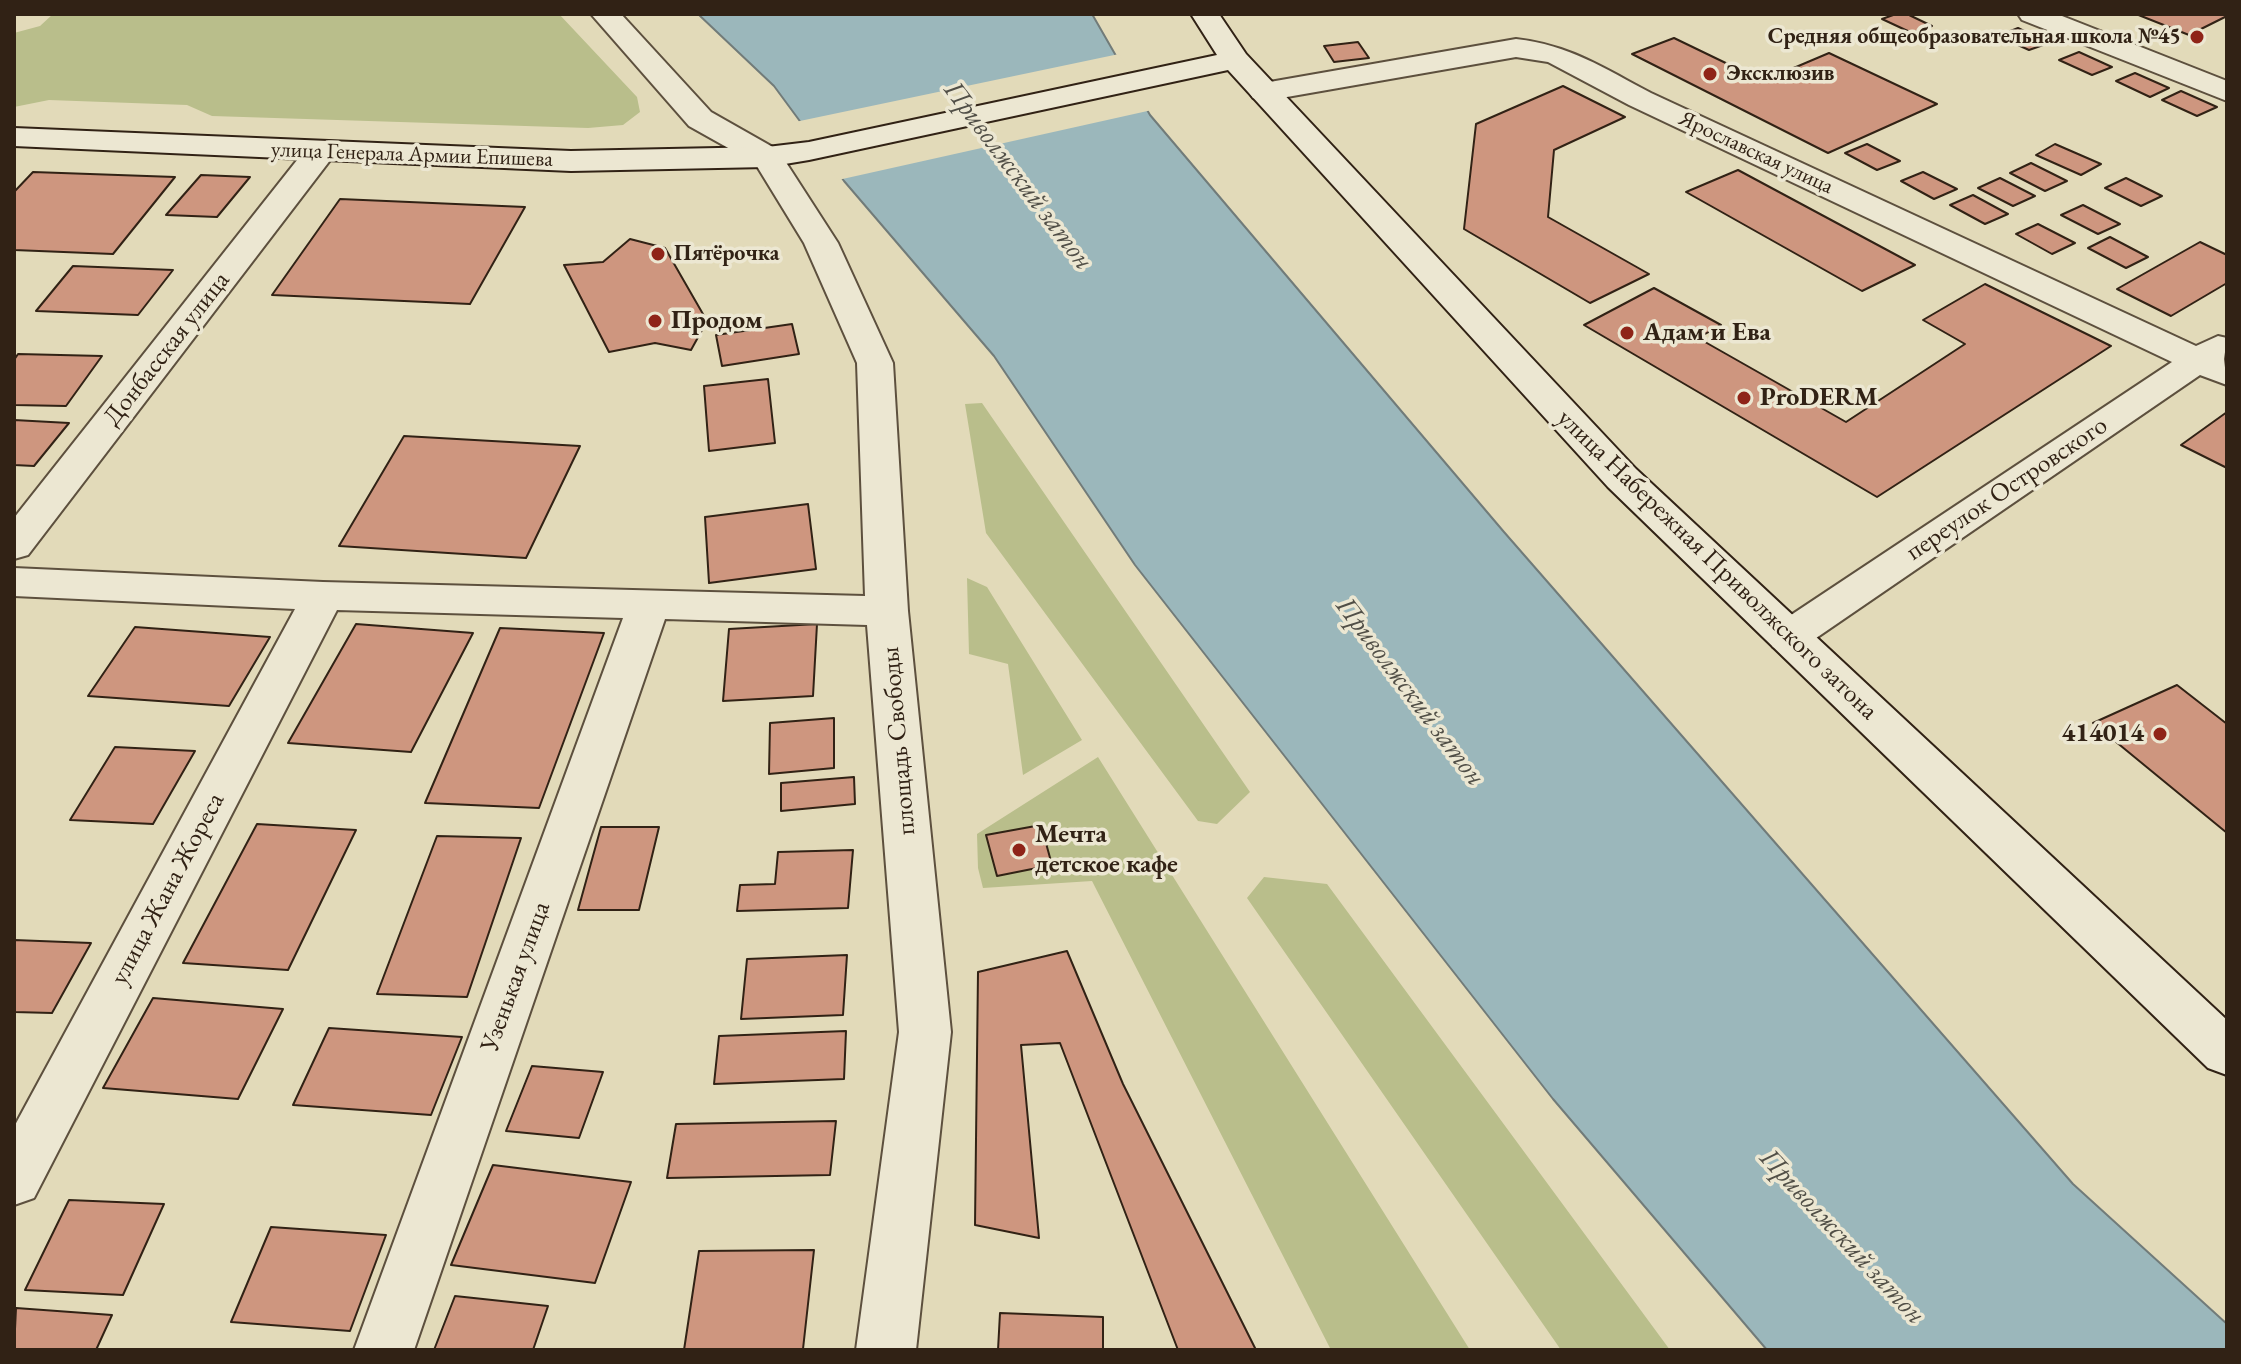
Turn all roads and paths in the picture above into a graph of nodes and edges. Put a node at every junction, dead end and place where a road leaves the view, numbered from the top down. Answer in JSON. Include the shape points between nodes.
{"nodes":[{"id":1,"x":605,"y":14,"type":"edge"},
{"id":2,"x":1205,"y":14,"type":"edge"},
{"id":3,"x":2032,"y":14,"type":"edge"},
{"id":4,"x":1235,"y":60,"type":"junction"},
{"id":5,"x":1264,"y":92,"type":"junction"},
{"id":6,"x":2227,"y":92,"type":"edge"},
{"id":7,"x":14,"y":137,"type":"edge"},
{"id":8,"x":320,"y":152,"type":"junction"},
{"id":9,"x":788,"y":154,"type":"junction"},
{"id":10,"x":2218,"y":359,"type":"edge"},
{"id":11,"x":14,"y":546,"type":"edge"},
{"id":12,"x":14,"y":582,"type":"edge"},
{"id":13,"x":323,"y":596,"type":"junction"},
{"id":14,"x":649,"y":604,"type":"junction"},
{"id":15,"x":887,"y":611,"type":"junction"},
{"id":16,"x":1788,"y":637,"type":"junction"},
{"id":17,"x":2227,"y":1053,"type":"edge"},
{"id":18,"x":14,"y":1181,"type":"edge"},
{"id":19,"x":384,"y":1350,"type":"edge"},
{"id":20,"x":886,"y":1350,"type":"edge"}],
"edges":[{"from":1,"to":9,"type":"street","via":[[700,119]]},
{"from":2,"to":4,"type":"street","name":"улица Набережная Приволжского затона"},
{"from":3,"to":6,"type":"street"},
{"from":4,"to":5,"type":"street","name":"улица Набережная Приволжского затона"},
{"from":4,"to":9,"type":"street","name":"улица Генерала Армии Епишева"},
{"from":5,"to":10,"type":"street","name":"Ярославская улица","via":[[1498,49],[1546,51],[1655,106]]},
{"from":5,"to":16,"type":"street","name":"улица Набережная Приволжского затона","via":[[1622,478]]},
{"from":7,"to":8,"type":"street","name":"улица Генерала Армии Епишева"},
{"from":8,"to":9,"type":"street","name":"улица Генерала Армии Епишева","via":[[571,161]]},
{"from":8,"to":11,"type":"street","name":"Донбасская улица"},
{"from":9,"to":15,"type":"street","name":"площадь Свободы","via":[[875,363]]},
{"from":10,"to":16,"type":"street","name":"переулок Островского"},
{"from":12,"to":13,"type":"street"},
{"from":13,"to":14,"type":"street"},
{"from":13,"to":18,"type":"street","name":"улица Жана Жореса"},
{"from":14,"to":15,"type":"street"},
{"from":14,"to":19,"type":"street","name":"Узенькая улица"},
{"from":15,"to":20,"type":"street","name":"площадь Свободы","via":[[925,1032]]},
{"from":16,"to":17,"type":"street","name":"улица Набережная Приволжского затона"}]}
